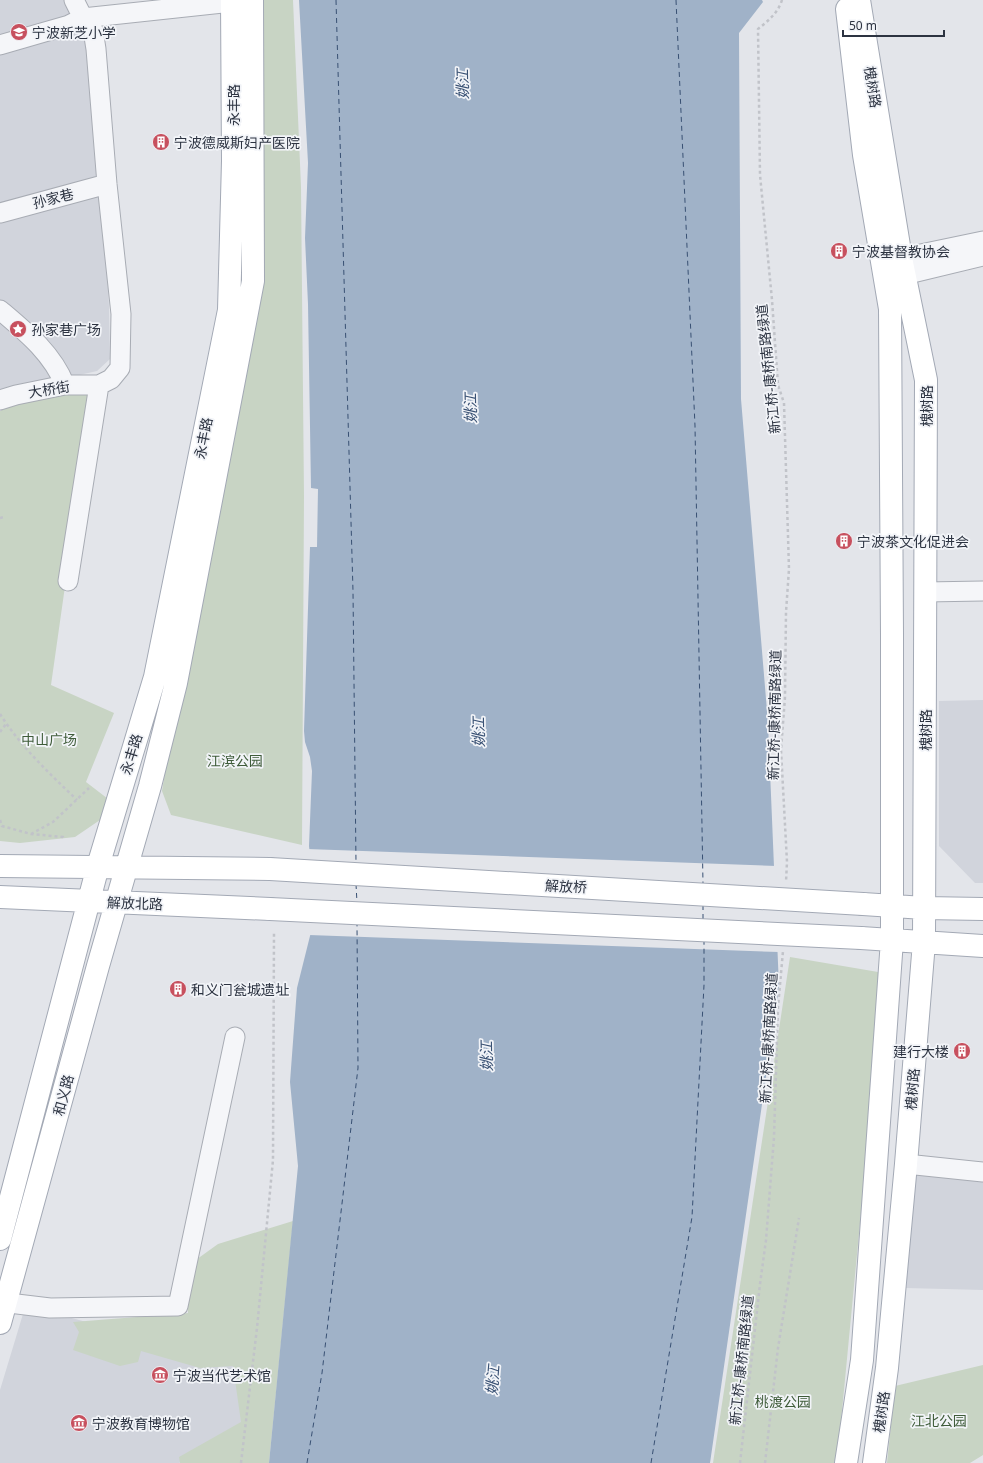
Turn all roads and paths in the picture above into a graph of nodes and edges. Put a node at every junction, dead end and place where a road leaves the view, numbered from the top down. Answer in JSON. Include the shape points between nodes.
{"nodes":[{"id":1,"x":74,"y":0,"type":"edge"},
{"id":2,"x":782,"y":0,"type":"edge"},
{"id":3,"x":845,"y":0,"type":"edge"},
{"id":4,"x":860,"y":0,"type":"edge"},
{"id":5,"x":239,"y":1,"type":"edge"},
{"id":6,"x":83,"y":18,"type":"junction"},
{"id":7,"x":0,"y":45,"type":"edge"},
{"id":8,"x":107,"y":184,"type":"junction"},
{"id":9,"x":0,"y":213,"type":"edge"},
{"id":10,"x":983,"y":241,"type":"edge"},
{"id":11,"x":983,"y":256,"type":"edge"},
{"id":12,"x":893,"y":269,"type":"junction"},
{"id":13,"x":0,"y":310,"type":"edge"},
{"id":14,"x":65,"y":385,"type":"junction"},
{"id":15,"x":99,"y":385,"type":"junction"},
{"id":16,"x":0,"y":400,"type":"edge"},
{"id":17,"x":0,"y":518,"type":"edge"},
{"id":18,"x":4,"y":518,"type":"dead end"},
{"id":19,"x":68,"y":581,"type":"dead end"},
{"id":20,"x":983,"y":591,"type":"edge"},
{"id":21,"x":925,"y":592,"type":"junction"},
{"id":22,"x":0,"y":714,"type":"edge"},
{"id":23,"x":6,"y":724,"type":"junction"},
{"id":24,"x":0,"y":732,"type":"edge"},
{"id":25,"x":89,"y":788,"type":"dead end"},
{"id":26,"x":77,"y":800,"type":"junction"},
{"id":27,"x":0,"y":820,"type":"edge"},
{"id":28,"x":31,"y":834,"type":"junction"},
{"id":29,"x":63,"y":840,"type":"dead end"},
{"id":30,"x":0,"y":866,"type":"edge"},
{"id":31,"x":98,"y":866,"type":"junction"},
{"id":32,"x":127,"y":866,"type":"junction"},
{"id":33,"x":786,"y":886,"type":"dead end"},
{"id":34,"x":0,"y":897,"type":"edge"},
{"id":35,"x":89,"y":901,"type":"junction"},
{"id":36,"x":117,"y":902,"type":"junction"},
{"id":37,"x":891,"y":906,"type":"junction"},
{"id":38,"x":924,"y":908,"type":"junction"},
{"id":39,"x":983,"y":909,"type":"edge"},
{"id":40,"x":274,"y":933,"type":"dead end"},
{"id":41,"x":892,"y":940,"type":"junction"},
{"id":42,"x":924,"y":942,"type":"junction"},
{"id":43,"x":983,"y":946,"type":"edge"},
{"id":44,"x":783,"y":950,"type":"dead end"},
{"id":45,"x":235,"y":1036,"type":"dead end"},
{"id":46,"x":906,"y":1164,"type":"junction"},
{"id":47,"x":983,"y":1172,"type":"edge"},
{"id":48,"x":799,"y":1218,"type":"dead end"},
{"id":49,"x":0,"y":1239,"type":"edge"},
{"id":50,"x":3,"y":1302,"type":"edge"},
{"id":51,"x":0,"y":1323,"type":"edge"},
{"id":52,"x":241,"y":1463,"type":"edge"},
{"id":53,"x":740,"y":1463,"type":"edge"},
{"id":54,"x":765,"y":1463,"type":"edge"},
{"id":55,"x":846,"y":1463,"type":"edge"},
{"id":56,"x":874,"y":1463,"type":"edge"}],
"edges":[{"from":1,"to":6,"type":"street"},
{"from":2,"to":33,"type":"path","name":"新江桥-康桥南路绿道","via":[[772,17],[758,29],[760,175],[778,385],[784,403],[789,569],[781,750]]},
{"from":3,"to":12,"type":"main road","name":"槐树路","via":[[864,155]]},
{"from":4,"to":12,"type":"main road","name":"槐树路"},
{"from":5,"to":6,"type":"street"},
{"from":5,"to":31,"type":"main road","name":"永丰路","via":[[229,310],[155,677]]},
{"from":5,"to":32,"type":"main road","name":"永丰路","via":[[253,282],[176,683]]},
{"from":6,"to":7,"type":"street","via":[[69,25]]},
{"from":6,"to":8,"type":"street","via":[[93,30],[96,49]]},
{"from":8,"to":9,"type":"street","name":"孙家巷"},
{"from":8,"to":15,"type":"street","via":[[121,314],[120,368],[111,379]]},
{"from":10,"to":12,"type":"street"},
{"from":11,"to":12,"type":"street"},
{"from":12,"to":21,"type":"main road","name":"槐树路","via":[[926,380]]},
{"from":12,"to":37,"type":"main road","name":"槐树路","via":[[890,309]]},
{"from":13,"to":14,"type":"street","via":[[39,344],[57,368]]},
{"from":14,"to":15,"type":"street","name":"大桥街"},
{"from":14,"to":16,"type":"street","name":"大桥街"},
{"from":15,"to":19,"type":"street"},
{"from":17,"to":18,"type":"path"},
{"from":20,"to":21,"type":"street"},
{"from":21,"to":38,"type":"main road","name":"槐树路"},
{"from":22,"to":23,"type":"path"},
{"from":23,"to":24,"type":"path"},
{"from":23,"to":26,"type":"path","via":[[36,760]]},
{"from":25,"to":26,"type":"path"},
{"from":26,"to":28,"type":"path","via":[[53,822]]},
{"from":27,"to":28,"type":"path","via":[[2,826]]},
{"from":28,"to":29,"type":"path","via":[[63,837]]},
{"from":30,"to":31,"type":"main road"},
{"from":31,"to":32,"type":"main road"},
{"from":31,"to":35,"type":"main road","name":"和义路"},
{"from":32,"to":36,"type":"main road","name":"和义路"},
{"from":32,"to":37,"type":"main road","name":"解放桥","bridge":true,"via":[[270,869]]},
{"from":34,"to":35,"type":"main road","name":"解放北路"},
{"from":35,"to":36,"type":"main road","name":"解放北路"},
{"from":35,"to":49,"type":"main road","name":"和义路"},
{"from":36,"to":41,"type":"main road","name":"解放北路","bridge":true},
{"from":36,"to":50,"type":"main road","name":"和义路"},
{"from":37,"to":38,"type":"main road","name":"解放桥"},
{"from":37,"to":41,"type":"main road","name":"槐树路"},
{"from":38,"to":39,"type":"main road","name":"解放桥"},
{"from":38,"to":42,"type":"main road","name":"槐树路"},
{"from":40,"to":52,"type":"path","via":[[273,1160]]},
{"from":41,"to":42,"type":"main road"},
{"from":41,"to":55,"type":"main road","name":"槐树路","via":[[862,1360]]},
{"from":42,"to":43,"type":"main road"},
{"from":42,"to":46,"type":"main road","name":"槐树路"},
{"from":44,"to":53,"type":"path","name":"新江桥-康桥南路绿道","via":[[766,1240]]},
{"from":45,"to":50,"type":"street","via":[[178,1306],[50,1308]]},
{"from":46,"to":47,"type":"street"},
{"from":46,"to":56,"type":"main road","name":"槐树路","via":[[887,1368]]},
{"from":48,"to":54,"type":"path","via":[[778,1348]]},
{"from":50,"to":51,"type":"main road","name":"和义路"}]}
